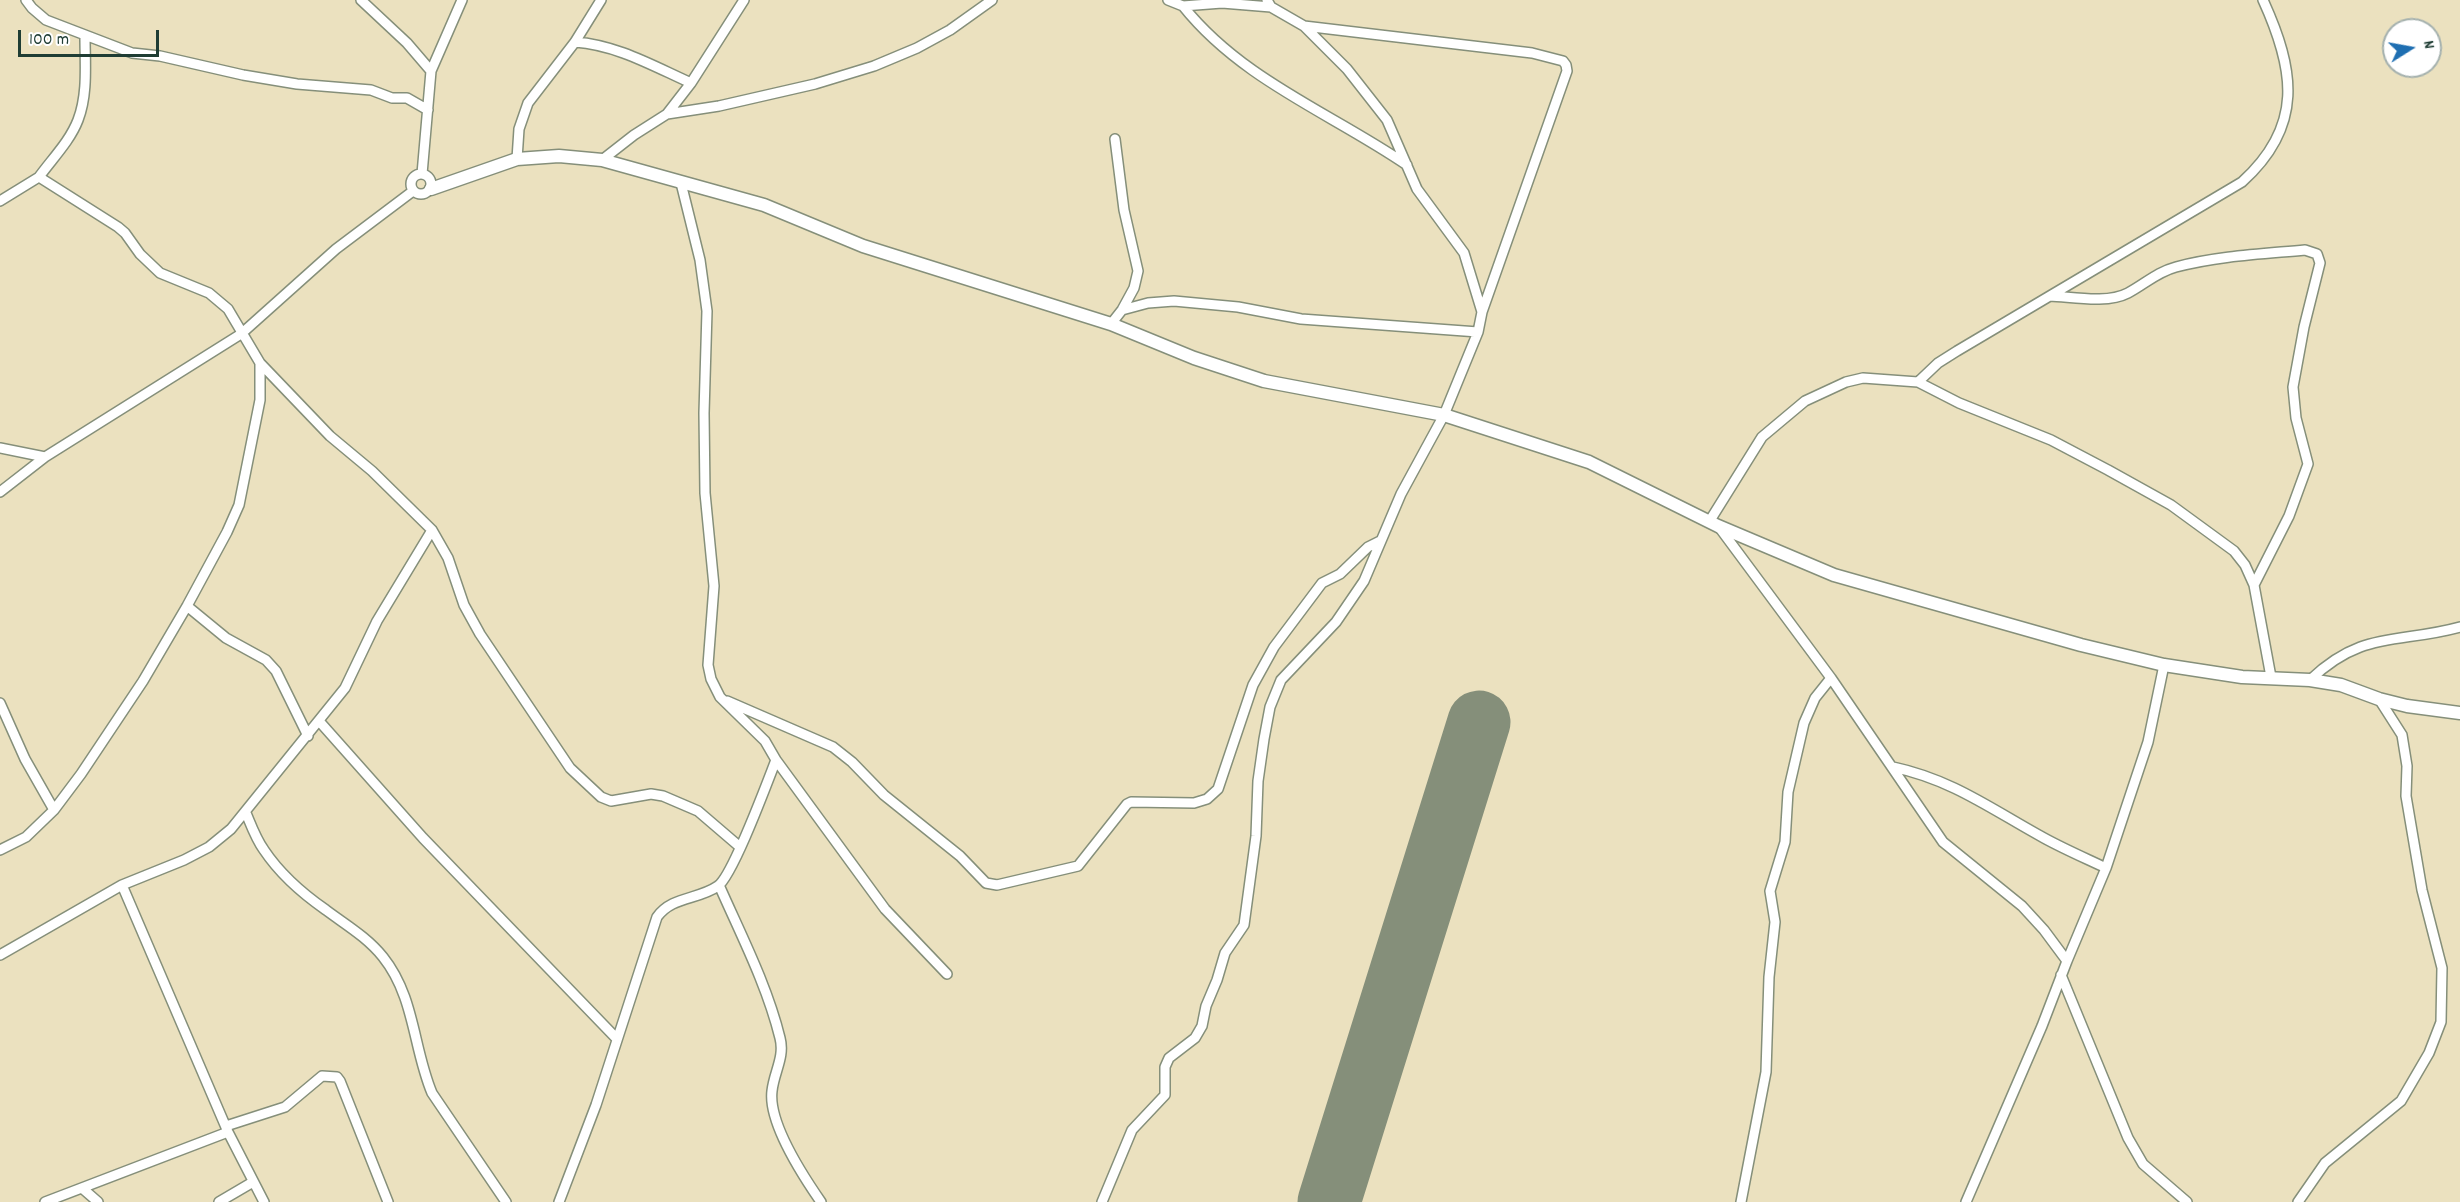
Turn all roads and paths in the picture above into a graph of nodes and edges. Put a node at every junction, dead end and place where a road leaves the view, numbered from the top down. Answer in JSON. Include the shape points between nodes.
{"nodes":[{"id":1,"x":26,"y":0,"type":"edge"},
{"id":2,"x":361,"y":0,"type":"edge"},
{"id":3,"x":462,"y":0,"type":"edge"},
{"id":4,"x":601,"y":0,"type":"edge"},
{"id":5,"x":744,"y":0,"type":"edge"},
{"id":6,"x":992,"y":0,"type":"edge"},
{"id":7,"x":1168,"y":0,"type":"edge"},
{"id":8,"x":2263,"y":0,"type":"edge"},
{"id":9,"x":1269,"y":3,"type":"edge"},
{"id":10,"x":1183,"y":6,"type":"junction"},
{"id":11,"x":1304,"y":26,"type":"junction"},
{"id":12,"x":85,"y":37,"type":"junction"},
{"id":13,"x":575,"y":42,"type":"junction"},
{"id":14,"x":431,"y":70,"type":"junction"},
{"id":15,"x":691,"y":83,"type":"junction"},
{"id":16,"x":428,"y":110,"type":"junction"},
{"id":17,"x":667,"y":114,"type":"junction"},
{"id":18,"x":1115,"y":139,"type":"dead end"},
{"id":19,"x":517,"y":159,"type":"junction"},
{"id":20,"x":602,"y":160,"type":"junction"},
{"id":21,"x":1407,"y":165,"type":"junction"},
{"id":22,"x":422,"y":174,"type":"junction"},
{"id":23,"x":39,"y":177,"type":"junction"},
{"id":24,"x":681,"y":183,"type":"junction"},
{"id":25,"x":431,"y":189,"type":"junction"},
{"id":26,"x":413,"y":191,"type":"junction"},
{"id":27,"x":0,"y":201,"type":"edge"},
{"id":28,"x":2048,"y":296,"type":"junction"},
{"id":29,"x":1122,"y":310,"type":"junction"},
{"id":30,"x":1482,"y":312,"type":"junction"},
{"id":31,"x":1111,"y":324,"type":"junction"},
{"id":32,"x":1478,"y":332,"type":"junction"},
{"id":33,"x":241,"y":334,"type":"junction"},
{"id":34,"x":260,"y":363,"type":"junction"},
{"id":35,"x":1918,"y":382,"type":"junction"},
{"id":36,"x":1444,"y":416,"type":"junction"},
{"id":37,"x":0,"y":448,"type":"edge"},
{"id":38,"x":45,"y":457,"type":"junction"},
{"id":39,"x":0,"y":492,"type":"edge"},
{"id":40,"x":1713,"y":524,"type":"junction"},
{"id":41,"x":432,"y":530,"type":"junction"},
{"id":42,"x":1380,"y":541,"type":"junction"},
{"id":43,"x":2254,"y":585,"type":"junction"},
{"id":44,"x":187,"y":606,"type":"junction"},
{"id":45,"x":2460,"y":627,"type":"edge"},
{"id":46,"x":2164,"y":665,"type":"junction"},
{"id":47,"x":2271,"y":677,"type":"junction"},
{"id":48,"x":1831,"y":678,"type":"junction"},
{"id":49,"x":2310,"y":680,"type":"junction"},
{"id":50,"x":720,"y":697,"type":"junction"},
{"id":51,"x":2379,"y":699,"type":"junction"},
{"id":52,"x":0,"y":703,"type":"edge"},
{"id":53,"x":2460,"y":713,"type":"edge"},
{"id":54,"x":319,"y":721,"type":"junction"},
{"id":55,"x":308,"y":736,"type":"junction"},
{"id":56,"x":776,"y":760,"type":"junction"},
{"id":57,"x":1893,"y":767,"type":"junction"},
{"id":58,"x":54,"y":810,"type":"junction"},
{"id":59,"x":246,"y":813,"type":"junction"},
{"id":60,"x":740,"y":847,"type":"junction"},
{"id":61,"x":0,"y":850,"type":"edge"},
{"id":62,"x":2106,"y":868,"type":"junction"},
{"id":63,"x":122,"y":885,"type":"junction"},
{"id":64,"x":719,"y":885,"type":"junction"},
{"id":65,"x":0,"y":956,"type":"edge"},
{"id":66,"x":2067,"y":961,"type":"junction"},
{"id":67,"x":946,"y":974,"type":"dead end"},
{"id":68,"x":2061,"y":975,"type":"junction"},
{"id":69,"x":617,"y":1039,"type":"junction"},
{"id":70,"x":227,"y":1129,"type":"junction"},
{"id":71,"x":253,"y":1182,"type":"junction"},
{"id":72,"x":82,"y":1188,"type":"junction"},
{"id":73,"x":387,"y":1200,"type":"edge"},
{"id":74,"x":45,"y":1202,"type":"edge"},
{"id":75,"x":98,"y":1202,"type":"edge"},
{"id":76,"x":219,"y":1202,"type":"edge"},
{"id":77,"x":264,"y":1202,"type":"edge"},
{"id":78,"x":376,"y":1202,"type":"edge"},
{"id":79,"x":506,"y":1202,"type":"edge"},
{"id":80,"x":559,"y":1202,"type":"edge"},
{"id":81,"x":821,"y":1202,"type":"edge"},
{"id":82,"x":1102,"y":1202,"type":"edge"},
{"id":83,"x":1741,"y":1202,"type":"edge"},
{"id":84,"x":1966,"y":1202,"type":"edge"},
{"id":85,"x":2187,"y":1202,"type":"edge"},
{"id":86,"x":2298,"y":1202,"type":"edge"}],
"edges":[{"from":1,"to":12,"type":"street","via":[[46,20]]},
{"from":2,"to":14,"type":"street"},
{"from":3,"to":14,"type":"street"},
{"from":4,"to":13,"type":"street"},
{"from":5,"to":15,"type":"street"},
{"from":6,"to":17,"type":"street","via":[[950,30],[874,66],[804,87]]},
{"from":7,"to":10,"type":"street"},
{"from":8,"to":28,"type":"street","via":[[2277,31],[2289,88],[2287,112],[2261,165],[2242,182]]},
{"from":9,"to":10,"type":"street"},
{"from":9,"to":11,"type":"street"},
{"from":10,"to":21,"type":"street","via":[[1229,54],[1276,87]]},
{"from":11,"to":21,"type":"street","via":[[1372,99],[1387,120]]},
{"from":11,"to":30,"type":"street","via":[[1532,53],[1566,65]]},
{"from":12,"to":16,"type":"street","via":[[132,53],[243,75],[371,90],[392,98],[407,98]]},
{"from":12,"to":23,"type":"street","via":[[84,99],[78,121]]},
{"from":13,"to":15,"type":"street","via":[[622,51]]},
{"from":13,"to":19,"type":"street","via":[[528,103],[519,129]]},
{"from":14,"to":16,"type":"street"},
{"from":15,"to":17,"type":"street"},
{"from":16,"to":22,"type":"street"},
{"from":17,"to":20,"type":"street"},
{"from":18,"to":29,"type":"street","via":[[1124,210],[1138,271]]},
{"from":19,"to":20,"type":"street","via":[[559,156]]},
{"from":19,"to":25,"type":"street"},
{"from":20,"to":24,"type":"street"},
{"from":21,"to":30,"type":"street","via":[[1417,189],[1464,253]]},
{"from":22,"to":25,"type":"street","via":[[431,181]]},
{"from":22,"to":26,"type":"street","via":[[412,180]]},
{"from":23,"to":27,"type":"street"},
{"from":23,"to":33,"type":"street","via":[[125,232],[160,273],[220,301]]},
{"from":24,"to":31,"type":"street","via":[[764,205],[863,246]]},
{"from":24,"to":50,"type":"street","via":[[700,260],[707,311],[705,482],[714,586],[708,665]]},
{"from":25,"to":26,"type":"street","via":[[425,194]]},
{"from":26,"to":33,"type":"street","via":[[336,249]]},
{"from":28,"to":35,"type":"street","via":[[1948,357]]},
{"from":28,"to":43,"type":"street","via":[[2126,295],[2153,276],[2207,259],[2305,250],[2317,254],[2320,263],[2293,387],[2308,464],[2289,516]]},
{"from":29,"to":31,"type":"street"},
{"from":29,"to":32,"type":"street","via":[[1174,301],[1238,307],[1301,319]]},
{"from":30,"to":32,"type":"street"},
{"from":31,"to":36,"type":"street","via":[[1264,381]]},
{"from":32,"to":36,"type":"street"},
{"from":33,"to":34,"type":"street"},
{"from":33,"to":38,"type":"street"},
{"from":34,"to":41,"type":"street","via":[[314,420]]},
{"from":34,"to":44,"type":"street","via":[[260,400],[239,505]]},
{"from":35,"to":40,"type":"street","via":[[1863,378],[1805,401],[1762,437]]},
{"from":35,"to":43,"type":"street","via":[[2051,440],[2171,505],[2234,551]]},
{"from":36,"to":40,"type":"street","via":[[1589,462]]},
{"from":36,"to":42,"type":"street"},
{"from":37,"to":38,"type":"street"},
{"from":38,"to":39,"type":"street"},
{"from":40,"to":46,"type":"street","via":[[1834,575]]},
{"from":40,"to":48,"type":"street"},
{"from":41,"to":54,"type":"street","via":[[378,621],[345,688]]},
{"from":41,"to":60,"type":"street","via":[[480,634],[570,768],[600,797],[611,801],[651,794],[698,811]]},
{"from":42,"to":50,"type":"street","via":[[1322,584],[1274,647],[1253,685],[1218,789],[1207,799],[1194,803],[1126,804],[1087,856],[1072,868],[998,885],[987,883],[833,747]]},
{"from":42,"to":82,"type":"street","via":[[1364,581],[1336,622],[1281,680],[1270,707],[1264,739],[1244,925],[1225,953],[1202,1026],[1195,1038],[1169,1058],[1165,1067],[1165,1095],[1132,1130]]},
{"from":43,"to":47,"type":"street"},
{"from":44,"to":55,"type":"street","via":[[226,638],[272,666]]},
{"from":44,"to":58,"type":"street","via":[[143,681]]},
{"from":45,"to":49,"type":"street","via":[[2359,645]]},
{"from":46,"to":47,"type":"street","via":[[2242,677]]},
{"from":46,"to":62,"type":"street","via":[[2148,742]]},
{"from":47,"to":49,"type":"street"},
{"from":48,"to":57,"type":"street"},
{"from":48,"to":83,"type":"street","via":[[1815,698],[1804,723],[1788,792],[1785,842],[1770,891],[1775,922],[1766,1072]]},
{"from":49,"to":51,"type":"street","via":[[2341,685]]},
{"from":50,"to":56,"type":"street","via":[[765,741]]},
{"from":51,"to":53,"type":"street","via":[[2430,711]]},
{"from":51,"to":86,"type":"street","via":[[2402,735],[2406,796],[2422,890],[2442,968],[2441,1023],[2429,1053],[2401,1101],[2325,1163]]},
{"from":52,"to":58,"type":"street"},
{"from":54,"to":55,"type":"street"},
{"from":54,"to":69,"type":"street","via":[[423,838]]},
{"from":55,"to":59,"type":"street"},
{"from":56,"to":60,"type":"street"},
{"from":56,"to":67,"type":"street","via":[[885,909]]},
{"from":57,"to":62,"type":"street","via":[[1923,774],[1965,792],[2044,838]]},
{"from":57,"to":66,"type":"street","via":[[1943,842],[2022,906]]},
{"from":58,"to":61,"type":"street","via":[[26,837]]},
{"from":59,"to":63,"type":"street","via":[[209,847]]},
{"from":59,"to":79,"type":"street","via":[[263,849],[282,873],[357,931],[382,956],[408,1005],[432,1093]]},
{"from":60,"to":64,"type":"street"},
{"from":62,"to":66,"type":"street"},
{"from":63,"to":65,"type":"street"},
{"from":63,"to":70,"type":"street"},
{"from":64,"to":69,"type":"street","via":[[679,900],[657,917]]},
{"from":64,"to":81,"type":"street","via":[[764,988],[780,1038],[782,1058],[772,1093],[774,1109],[787,1148]]},
{"from":66,"to":68,"type":"street"},
{"from":68,"to":84,"type":"street"},
{"from":68,"to":85,"type":"street","via":[[2128,1138],[2143,1164]]},
{"from":69,"to":80,"type":"street"},
{"from":70,"to":71,"type":"street"},
{"from":70,"to":72,"type":"street"},
{"from":70,"to":73,"type":"street","via":[[285,1107],[322,1076],[337,1077]]},
{"from":71,"to":76,"type":"street"},
{"from":71,"to":77,"type":"street"},
{"from":72,"to":74,"type":"street"},
{"from":72,"to":75,"type":"street"},
{"from":73,"to":78,"type":"street"}]}
